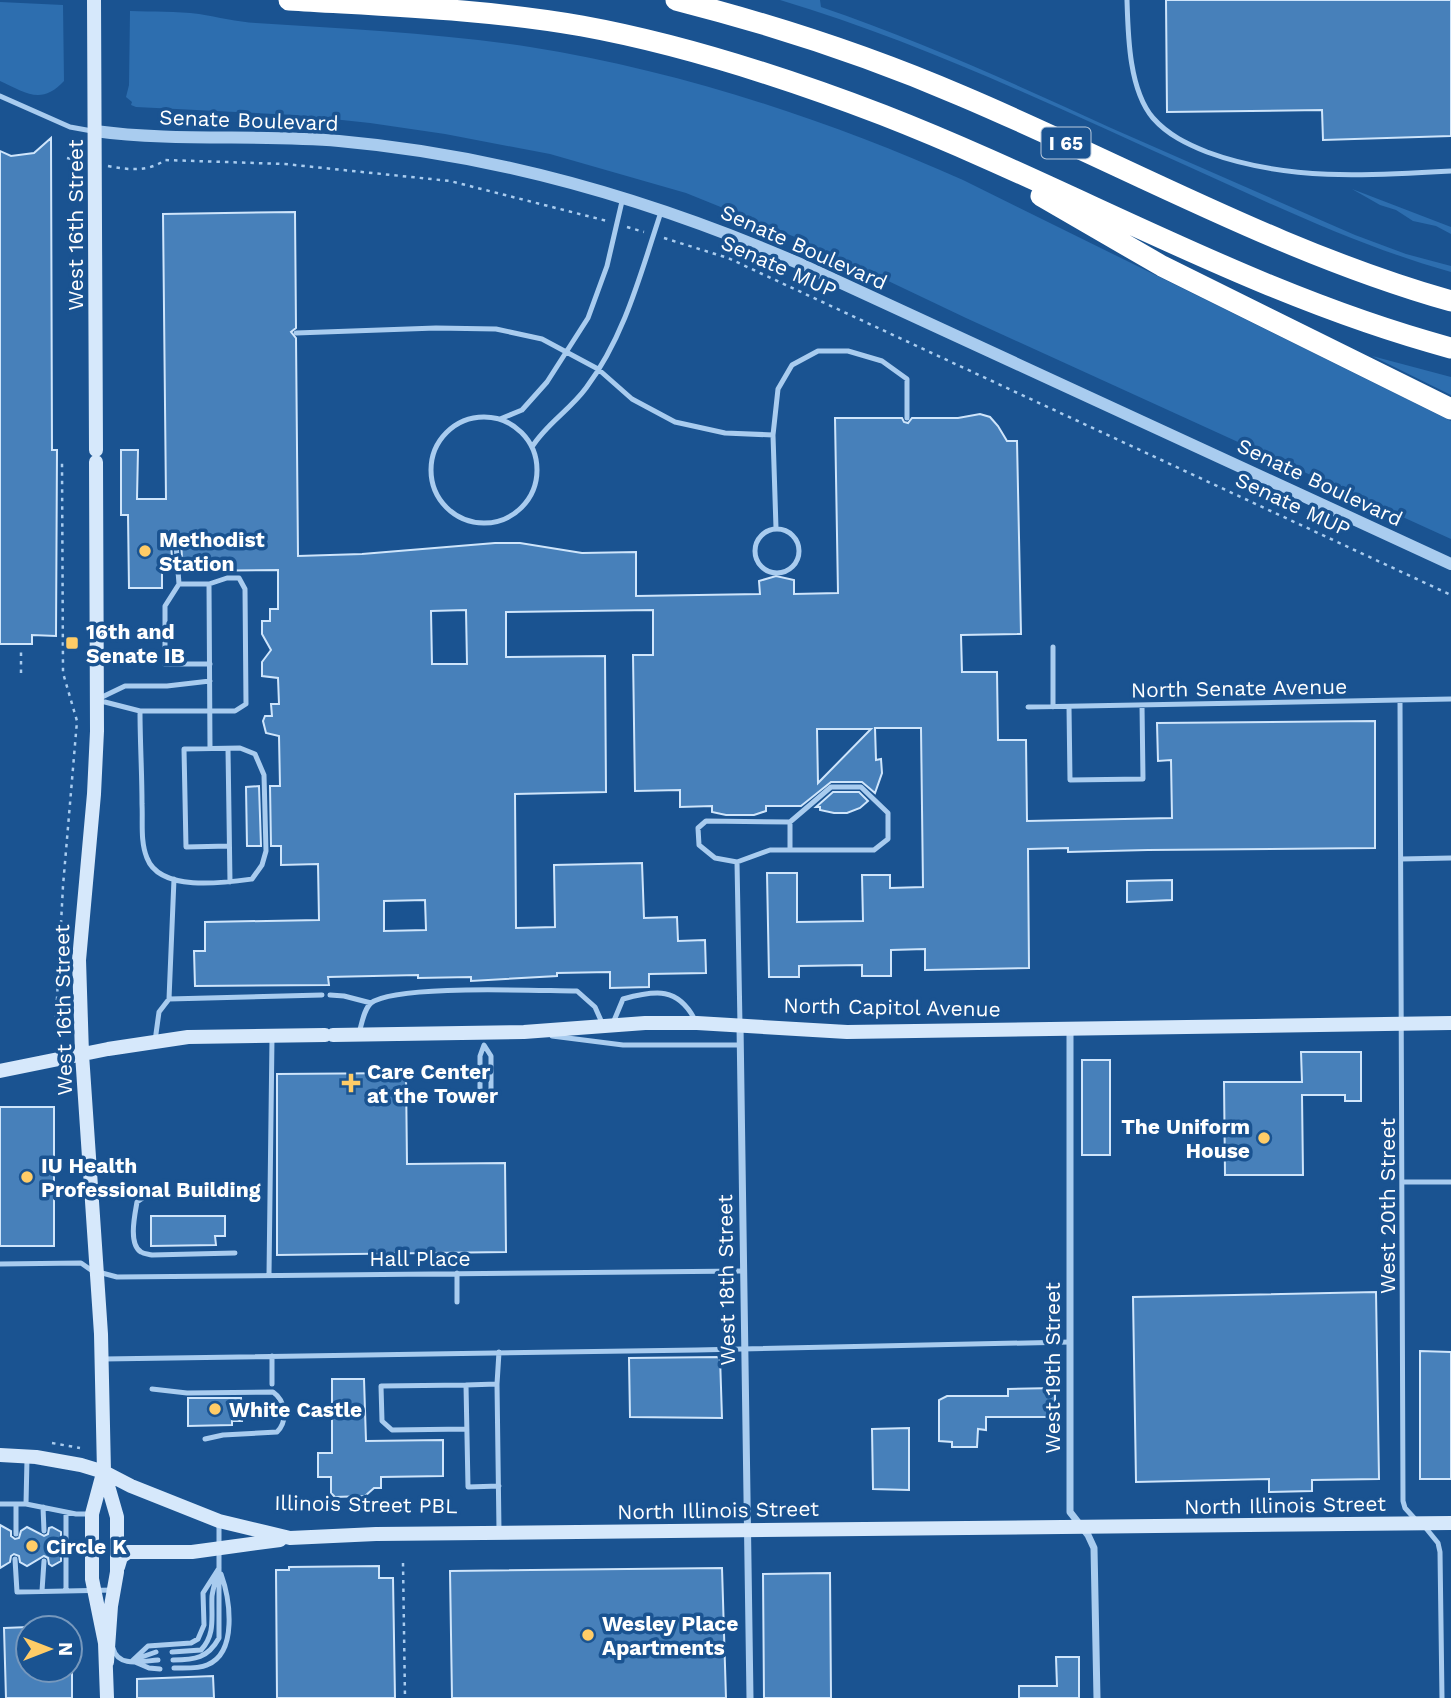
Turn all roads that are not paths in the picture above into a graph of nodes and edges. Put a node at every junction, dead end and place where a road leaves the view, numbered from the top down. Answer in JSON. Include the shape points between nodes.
{"nodes":[{"id":1,"x":94,"y":0,"type":"edge"},
{"id":2,"x":289,"y":0,"type":"edge"},
{"id":3,"x":676,"y":0,"type":"edge"},
{"id":4,"x":1128,"y":0,"type":"edge"},
{"id":5,"x":0,"y":96,"type":"edge"},
{"id":6,"x":95,"y":131,"type":"junction"},
{"id":7,"x":945,"y":140,"type":"junction"},
{"id":8,"x":1451,"y":171,"type":"edge"},
{"id":9,"x":622,"y":197,"type":"junction"},
{"id":10,"x":662,"y":210,"type":"junction"},
{"id":11,"x":1451,"y":301,"type":"edge"},
{"id":12,"x":296,"y":333,"type":"dead end"},
{"id":13,"x":1451,"y":348,"type":"edge"},
{"id":14,"x":566,"y":353,"type":"junction"},
{"id":15,"x":598,"y":369,"type":"junction"},
{"id":16,"x":1451,"y":409,"type":"edge"},
{"id":17,"x":907,"y":418,"type":"dead end"},
{"id":18,"x":500,"y":419,"type":"junction"},
{"id":19,"x":773,"y":435,"type":"junction"},
{"id":20,"x":532,"y":447,"type":"junction"},
{"id":21,"x":776,"y":528,"type":"junction"},
{"id":22,"x":176,"y":544,"type":"dead end"},
{"id":23,"x":1451,"y":564,"type":"edge"},
{"id":24,"x":178,"y":584,"type":"junction"},
{"id":25,"x":209,"y":584,"type":"junction"},
{"id":26,"x":1053,"y":647,"type":"dead end"},
{"id":27,"x":210,"y":664,"type":"junction"},
{"id":28,"x":210,"y":681,"type":"junction"},
{"id":29,"x":1451,"y":699,"type":"edge"},
{"id":30,"x":97,"y":700,"type":"junction"},
{"id":31,"x":1400,"y":700,"type":"junction"},
{"id":32,"x":1142,"y":705,"type":"junction"},
{"id":33,"x":1053,"y":706,"type":"junction"},
{"id":34,"x":1069,"y":706,"type":"junction"},
{"id":35,"x":1028,"y":707,"type":"dead end"},
{"id":36,"x":140,"y":711,"type":"junction"},
{"id":37,"x":210,"y":711,"type":"junction"},
{"id":38,"x":210,"y":749,"type":"junction"},
{"id":39,"x":228,"y":749,"type":"junction"},
{"id":40,"x":790,"y":822,"type":"junction"},
{"id":41,"x":229,"y":846,"type":"junction"},
{"id":42,"x":790,"y":850,"type":"junction"},
{"id":43,"x":1451,"y":858,"type":"edge"},
{"id":44,"x":1401,"y":859,"type":"junction"},
{"id":45,"x":737,"y":862,"type":"junction"},
{"id":46,"x":174,"y":879,"type":"junction"},
{"id":47,"x":230,"y":883,"type":"junction"},
{"id":48,"x":322,"y":995,"type":"dead end"},
{"id":49,"x":330,"y":995,"type":"dead end"},
{"id":50,"x":169,"y":999,"type":"junction"},
{"id":51,"x":372,"y":1003,"type":"junction"},
{"id":52,"x":697,"y":1023,"type":"junction"},
{"id":53,"x":1451,"y":1023,"type":"edge"},
{"id":54,"x":1402,"y":1024,"type":"junction"},
{"id":55,"x":608,"y":1025,"type":"junction"},
{"id":56,"x":740,"y":1025,"type":"junction"},
{"id":57,"x":1070,"y":1029,"type":"junction"},
{"id":58,"x":524,"y":1032,"type":"junction"},
{"id":59,"x":358,"y":1034,"type":"junction"},
{"id":60,"x":272,"y":1035,"type":"junction"},
{"id":61,"x":484,"y":1039,"type":"junction"},
{"id":62,"x":155,"y":1041,"type":"junction"},
{"id":63,"x":740,"y":1045,"type":"junction"},
{"id":64,"x":82,"y":1054,"type":"junction"},
{"id":65,"x":0,"y":1071,"type":"edge"},
{"id":66,"x":480,"y":1089,"type":"dead end"},
{"id":67,"x":491,"y":1089,"type":"dead end"},
{"id":68,"x":1403,"y":1182,"type":"junction"},
{"id":69,"x":1451,"y":1182,"type":"edge"},
{"id":70,"x":150,"y":1193,"type":"dead end"},
{"id":71,"x":234,"y":1253,"type":"dead end"},
{"id":72,"x":0,"y":1264,"type":"edge"},
{"id":73,"x":744,"y":1271,"type":"junction"},
{"id":74,"x":98,"y":1272,"type":"junction"},
{"id":75,"x":457,"y":1273,"type":"junction"},
{"id":76,"x":269,"y":1275,"type":"junction"},
{"id":77,"x":457,"y":1302,"type":"dead end"},
{"id":78,"x":1070,"y":1342,"type":"junction"},
{"id":79,"x":745,"y":1349,"type":"junction"},
{"id":80,"x":499,"y":1352,"type":"junction"},
{"id":81,"x":272,"y":1356,"type":"junction"},
{"id":82,"x":102,"y":1359,"type":"junction"},
{"id":83,"x":272,"y":1384,"type":"dead end"},
{"id":84,"x":497,"y":1384,"type":"junction"},
{"id":85,"x":466,"y":1385,"type":"junction"},
{"id":86,"x":152,"y":1389,"type":"dead end"},
{"id":87,"x":467,"y":1429,"type":"junction"},
{"id":88,"x":205,"y":1439,"type":"dead end"},
{"id":89,"x":0,"y":1455,"type":"edge"},
{"id":90,"x":28,"y":1456,"type":"junction"},
{"id":91,"x":104,"y":1472,"type":"junction"},
{"id":92,"x":499,"y":1486,"type":"junction"},
{"id":93,"x":0,"y":1504,"type":"edge"},
{"id":94,"x":16,"y":1504,"type":"junction"},
{"id":95,"x":26,"y":1504,"type":"junction"},
{"id":96,"x":43,"y":1507,"type":"junction"},
{"id":97,"x":66,"y":1512,"type":"junction"},
{"id":98,"x":92,"y":1514,"type":"junction"},
{"id":99,"x":219,"y":1521,"type":"junction"},
{"id":100,"x":1451,"y":1523,"type":"edge"},
{"id":101,"x":1421,"y":1524,"type":"junction"},
{"id":102,"x":1081,"y":1527,"type":"junction"},
{"id":103,"x":747,"y":1530,"type":"junction"},
{"id":104,"x":44,"y":1531,"type":"dead end"},
{"id":105,"x":499,"y":1533,"type":"junction"},
{"id":106,"x":16,"y":1534,"type":"dead end"},
{"id":107,"x":290,"y":1538,"type":"junction"},
{"id":108,"x":219,"y":1548,"type":"junction"},
{"id":109,"x":15,"y":1559,"type":"dead end"},
{"id":110,"x":44,"y":1561,"type":"dead end"},
{"id":111,"x":219,"y":1568,"type":"junction"},
{"id":112,"x":117,"y":1572,"type":"junction"},
{"id":113,"x":95,"y":1590,"type":"junction"},
{"id":114,"x":114,"y":1590,"type":"junction"},
{"id":115,"x":42,"y":1591,"type":"junction"},
{"id":116,"x":65,"y":1591,"type":"junction"},
{"id":117,"x":111,"y":1622,"type":"junction"},
{"id":118,"x":156,"y":1652,"type":"dead end"},
{"id":119,"x":172,"y":1652,"type":"dead end"},
{"id":120,"x":158,"y":1660,"type":"dead end"},
{"id":121,"x":173,"y":1660,"type":"dead end"},
{"id":122,"x":132,"y":1661,"type":"junction"},
{"id":123,"x":107,"y":1662,"type":"junction"},
{"id":124,"x":174,"y":1668,"type":"dead end"},
{"id":125,"x":160,"y":1669,"type":"dead end"},
{"id":126,"x":107,"y":1698,"type":"edge"},
{"id":127,"x":750,"y":1698,"type":"edge"},
{"id":128,"x":1097,"y":1698,"type":"edge"},
{"id":129,"x":1442,"y":1698,"type":"edge"}],
"edges":[{"from":1,"to":6,"type":"main road","name":"West 16th Street"},
{"from":2,"to":7,"type":"highway","number":"I 65","via":[[470,12],[634,36],[749,69]]},
{"from":3,"to":11,"type":"highway","number":"I 65","via":[[756,21],[902,71],[1308,252]]},
{"from":4,"to":8,"type":"lane","via":[[1128,41],[1137,86],[1152,117],[1181,141],[1225,158],[1307,174]]},
{"from":5,"to":6,"type":"lane","via":[[70,127]]},
{"from":6,"to":9,"type":"street","name":"Senate Boulevard","via":[[135,136],[288,137],[373,145],[510,168]]},
{"from":6,"to":30,"type":"main road","name":"West 16th Street"},
{"from":7,"to":13,"type":"highway","number":"I 65","via":[[1300,297]]},
{"from":7,"to":16,"type":"highway","via":[[1162,266]]},
{"from":9,"to":10,"type":"street","name":"Senate Boulevard"},
{"from":9,"to":14,"type":"lane","via":[[607,266],[588,318]]},
{"from":10,"to":15,"type":"lane","via":[[627,314]]},
{"from":10,"to":23,"type":"street","name":"Senate Boulevard","via":[[798,263]]},
{"from":12,"to":14,"type":"lane","via":[[496,329],[542,339]]},
{"from":14,"to":15,"type":"lane"},
{"from":14,"to":18,"type":"lane","via":[[522,410]]},
{"from":15,"to":19,"type":"lane","via":[[632,399],[676,422],[725,433]]},
{"from":15,"to":20,"type":"lane","via":[[585,390],[541,432]]},
{"from":17,"to":19,"type":"lane","via":[[906,379],[881,361],[848,351],[818,351],[792,365],[778,389]]},
{"from":18,"to":20,"type":"lane","via":[[513,425]]},
{"from":18,"to":20,"type":"lane","via":[[466,419],[439,440],[431,464],[433,490],[442,505],[471,523],[505,520],[530,497],[536,481]]},
{"from":19,"to":21,"type":"lane"},
{"from":21,"to":21,"type":"lane","via":[[763,533],[755,545],[756,560],[773,573],[793,566],[799,552],[795,538]]},
{"from":22,"to":24,"type":"lane"},
{"from":24,"to":25,"type":"lane"},
{"from":24,"to":27,"type":"lane","via":[[165,606],[165,664]]},
{"from":25,"to":27,"type":"lane"},
{"from":25,"to":37,"type":"lane","via":[[239,578],[245,589],[247,667],[246,704],[235,711]]},
{"from":26,"to":33,"type":"lane"},
{"from":27,"to":28,"type":"lane"},
{"from":28,"to":30,"type":"lane","via":[[125,686]]},
{"from":28,"to":37,"type":"lane"},
{"from":29,"to":31,"type":"lane","name":"North Senate Avenue"},
{"from":30,"to":36,"type":"lane"},
{"from":30,"to":64,"type":"main road","name":"West 16th Street","via":[[96,772],[79,945]]},
{"from":31,"to":32,"type":"lane","name":"North Senate Avenue"},
{"from":31,"to":44,"type":"lane","name":"West 20th Street"},
{"from":32,"to":34,"type":"lane","name":"North Senate Avenue"},
{"from":32,"to":34,"type":"lane","via":[[1143,779],[1070,780]]},
{"from":33,"to":34,"type":"lane","name":"North Senate Avenue"},
{"from":33,"to":35,"type":"lane","name":"North Senate Avenue"},
{"from":36,"to":37,"type":"lane"},
{"from":36,"to":46,"type":"lane","via":[[142,835],[147,860],[160,874]]},
{"from":37,"to":38,"type":"lane"},
{"from":38,"to":39,"type":"lane"},
{"from":38,"to":41,"type":"lane","via":[[184,749],[186,847]]},
{"from":39,"to":41,"type":"lane"},
{"from":39,"to":47,"type":"lane","via":[[255,754],[264,775],[266,851],[251,879]]},
{"from":40,"to":42,"type":"lane"},
{"from":40,"to":42,"type":"lane","via":[[831,787],[861,787],[888,813],[888,839],[874,850]]},
{"from":40,"to":45,"type":"lane","via":[[706,821],[698,828],[699,845],[715,858]]},
{"from":41,"to":47,"type":"lane"},
{"from":42,"to":45,"type":"lane","via":[[770,850]]},
{"from":43,"to":44,"type":"lane"},
{"from":44,"to":54,"type":"lane","name":"West 20th Street"},
{"from":45,"to":56,"type":"lane","name":"West 18th Street"},
{"from":46,"to":47,"type":"lane"},
{"from":46,"to":50,"type":"lane"},
{"from":48,"to":50,"type":"lane"},
{"from":49,"to":51,"type":"lane"},
{"from":50,"to":62,"type":"lane","via":[[159,1012]]},
{"from":51,"to":55,"type":"lane","via":[[396,994],[444,990],[577,991]]},
{"from":51,"to":59,"type":"lane"},
{"from":52,"to":55,"type":"main road","name":"North Capitol Avenue"},
{"from":52,"to":55,"type":"lane","via":[[676,995],[642,994],[622,999]]},
{"from":52,"to":56,"type":"main road","name":"North Capitol Avenue"},
{"from":53,"to":54,"type":"main road","name":"North Capitol Avenue"},
{"from":54,"to":57,"type":"main road","name":"North Capitol Avenue"},
{"from":54,"to":68,"type":"lane","name":"West 20th Street"},
{"from":55,"to":58,"type":"main road","name":"North Capitol Avenue"},
{"from":56,"to":57,"type":"main road","name":"North Capitol Avenue","via":[[847,1032]]},
{"from":56,"to":63,"type":"street","name":"West 18th Street"},
{"from":57,"to":78,"type":"street","name":"West 19th Street"},
{"from":58,"to":61,"type":"main road","name":"North Capitol Avenue"},
{"from":58,"to":63,"type":"lane","via":[[623,1045]]},
{"from":59,"to":60,"type":"main road","name":"North Capitol Avenue"},
{"from":59,"to":61,"type":"main road","name":"North Capitol Avenue"},
{"from":60,"to":62,"type":"main road","name":"North Capitol Avenue"},
{"from":60,"to":76,"type":"lane","via":[[274,1230]]},
{"from":61,"to":66,"type":"lane"},
{"from":61,"to":67,"type":"lane","via":[[491,1056]]},
{"from":62,"to":64,"type":"main road","name":"North Capitol Avenue"},
{"from":63,"to":73,"type":"street","name":"West 18th Street"},
{"from":64,"to":65,"type":"main road","name":"North Capitol Avenue"},
{"from":64,"to":74,"type":"main road","name":"West 16th Street"},
{"from":68,"to":69,"type":"lane"},
{"from":68,"to":101,"type":"lane","name":"West 20th Street","via":[[1404,1501],[1410,1516]]},
{"from":70,"to":71,"type":"lane","via":[[137,1202],[134,1217],[134,1244],[140,1252]]},
{"from":72,"to":74,"type":"lane","name":"Hall Place","via":[[81,1264]]},
{"from":73,"to":75,"type":"lane","name":"Hall Place"},
{"from":73,"to":79,"type":"street","name":"West 18th Street"},
{"from":74,"to":76,"type":"lane","name":"Hall Place","via":[[117,1277]]},
{"from":74,"to":82,"type":"main road","name":"West 16th Street"},
{"from":75,"to":76,"type":"lane","name":"Hall Place"},
{"from":75,"to":77,"type":"lane"},
{"from":78,"to":79,"type":"lane"},
{"from":78,"to":102,"type":"street","name":"West 19th Street","via":[[1070,1512]]},
{"from":79,"to":80,"type":"lane"},
{"from":79,"to":103,"type":"street","name":"West 18th Street"},
{"from":80,"to":81,"type":"lane"},
{"from":80,"to":84,"type":"lane"},
{"from":81,"to":82,"type":"lane"},
{"from":81,"to":83,"type":"lane"},
{"from":82,"to":91,"type":"main road","name":"West 16th Street"},
{"from":84,"to":85,"type":"lane"},
{"from":84,"to":92,"type":"lane"},
{"from":85,"to":87,"type":"lane"},
{"from":85,"to":87,"type":"lane","via":[[381,1386],[382,1421],[392,1430]]},
{"from":86,"to":88,"type":"lane","via":[[187,1394],[273,1392],[284,1406],[283,1424],[277,1432]]},
{"from":87,"to":92,"type":"lane","via":[[468,1487]]},
{"from":89,"to":90,"type":"main road","name":"North Illinois Street"},
{"from":90,"to":91,"type":"main road","name":"North Illinois Street"},
{"from":90,"to":95,"type":"lane"},
{"from":91,"to":98,"type":"main road","name":"West 16th Street"},
{"from":91,"to":99,"type":"main road","name":"North Illinois Street"},
{"from":91,"to":112,"type":"main road","name":"West 16th Street","via":[[117,1517]]},
{"from":92,"to":105,"type":"lane"},
{"from":93,"to":94,"type":"lane"},
{"from":94,"to":95,"type":"lane"},
{"from":94,"to":106,"type":"lane"},
{"from":95,"to":96,"type":"lane"},
{"from":96,"to":97,"type":"lane"},
{"from":96,"to":104,"type":"lane"},
{"from":97,"to":98,"type":"lane"},
{"from":97,"to":116,"type":"lane"},
{"from":98,"to":113,"type":"main road","name":"West 16th Street"},
{"from":99,"to":107,"type":"main road","name":"North Illinois Street"},
{"from":99,"to":108,"type":"lane"},
{"from":100,"to":101,"type":"main road","name":"North Illinois Street"},
{"from":101,"to":102,"type":"main road","name":"North Illinois Street"},
{"from":101,"to":129,"type":"lane","name":"West 20th Street","via":[[1431,1532],[1440,1552]]},
{"from":102,"to":103,"type":"main road","name":"North Illinois Street"},
{"from":102,"to":128,"type":"street","name":"West 19th Street","via":[[1094,1548]]},
{"from":103,"to":105,"type":"main road","name":"North Illinois Street"},
{"from":103,"to":127,"type":"street","name":"West 18th Street"},
{"from":105,"to":107,"type":"main road","name":"North Illinois Street"},
{"from":107,"to":108,"type":"main road"},
{"from":108,"to":111,"type":"lane"},
{"from":108,"to":112,"type":"main road","via":[[128,1552],[121,1557]]},
{"from":109,"to":115,"type":"lane","via":[[17,1592]]},
{"from":110,"to":115,"type":"lane"},
{"from":111,"to":119,"type":"lane","via":[[208,1643],[201,1650]]},
{"from":111,"to":121,"type":"lane","via":[[219,1638],[206,1655]]},
{"from":111,"to":122,"type":"lane","via":[[203,1594],[204,1625],[198,1639],[148,1646]]},
{"from":111,"to":124,"type":"lane","via":[[228,1593],[224,1648],[205,1667]]},
{"from":112,"to":114,"type":"main road","name":"West 16th Street"},
{"from":113,"to":114,"type":"lane"},
{"from":113,"to":116,"type":"lane"},
{"from":113,"to":123,"type":"main road","name":"West 16th Street"},
{"from":114,"to":117,"type":"main road","name":"West 16th Street"},
{"from":115,"to":116,"type":"lane"},
{"from":117,"to":122,"type":"lane","via":[[115,1655]]},
{"from":117,"to":123,"type":"main road","name":"West 16th Street"},
{"from":118,"to":122,"type":"lane"},
{"from":120,"to":122,"type":"lane"},
{"from":122,"to":125,"type":"lane"},
{"from":123,"to":126,"type":"main road","name":"West 16th Street"}]}
